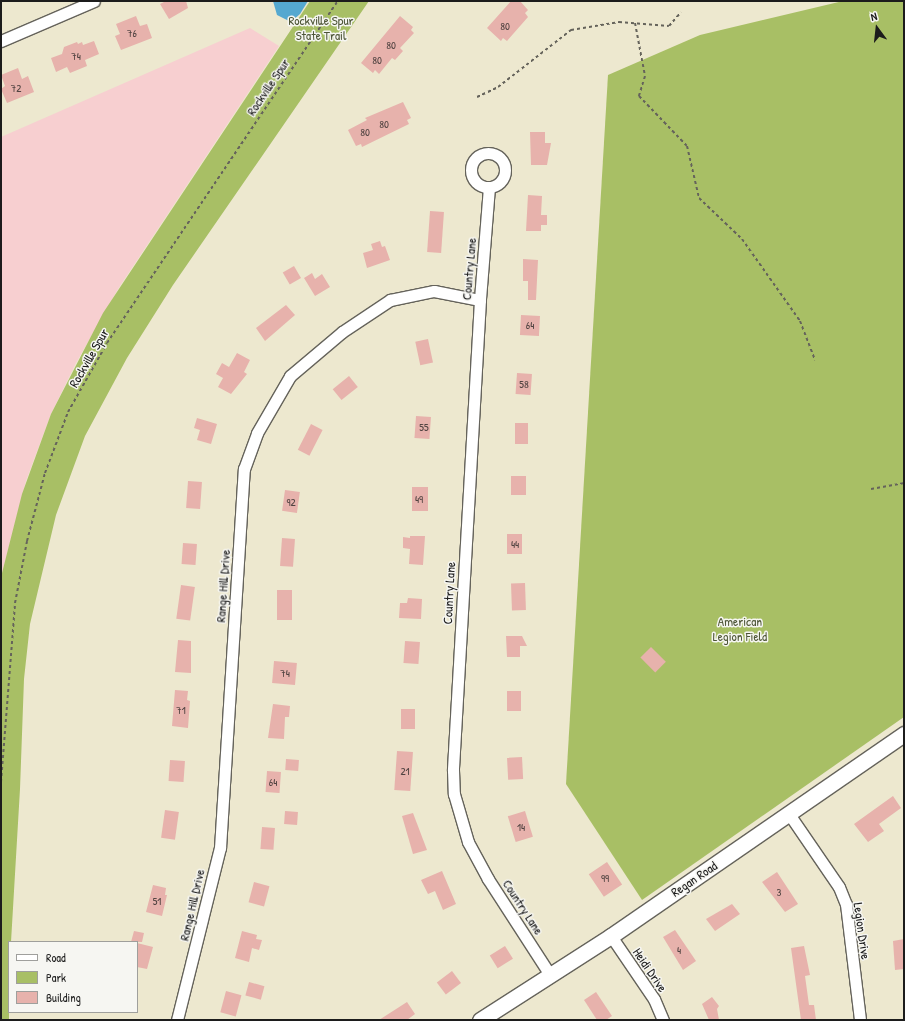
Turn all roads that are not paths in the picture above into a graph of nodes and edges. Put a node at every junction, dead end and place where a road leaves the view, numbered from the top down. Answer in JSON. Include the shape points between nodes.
{"nodes":[{"id":1,"x":94,"y":1,"type":"edge"},
{"id":2,"x":1,"y":41,"type":"edge"},
{"id":3,"x":490,"y":187,"type":"dead end"},
{"id":4,"x":480,"y":300,"type":"junction"},
{"id":5,"x":904,"y":734,"type":"edge"},
{"id":6,"x":789,"y":814,"type":"junction"},
{"id":7,"x":611,"y":936,"type":"junction"},
{"id":8,"x":550,"y":975,"type":"junction"},
{"id":9,"x":178,"y":1020,"type":"edge"},
{"id":10,"x":480,"y":1020,"type":"edge"},
{"id":11,"x":663,"y":1020,"type":"edge"},
{"id":12,"x":860,"y":1020,"type":"edge"}],
"edges":[{"from":1,"to":2,"type":"street"},
{"from":3,"to":4,"type":"street","name":"Country Lane"},
{"from":4,"to":8,"type":"street","name":"Country Lane","via":[[453,763],[454,794],[468,842],[488,879]]},
{"from":4,"to":9,"type":"street","name":"Range Hill Drive","via":[[434,291],[390,300],[342,332],[290,376],[257,433],[244,469],[220,848]]},
{"from":5,"to":6,"type":"street","name":"Regan Road"},
{"from":6,"to":7,"type":"street","name":"Regan Road"},
{"from":6,"to":12,"type":"street","name":"Legion Drive","via":[[839,887],[846,904]]},
{"from":7,"to":8,"type":"street","name":"Regan Road"},
{"from":7,"to":11,"type":"street","name":"Heidi Drive","via":[[654,999]]},
{"from":8,"to":10,"type":"street","name":"Regan Road"}]}
